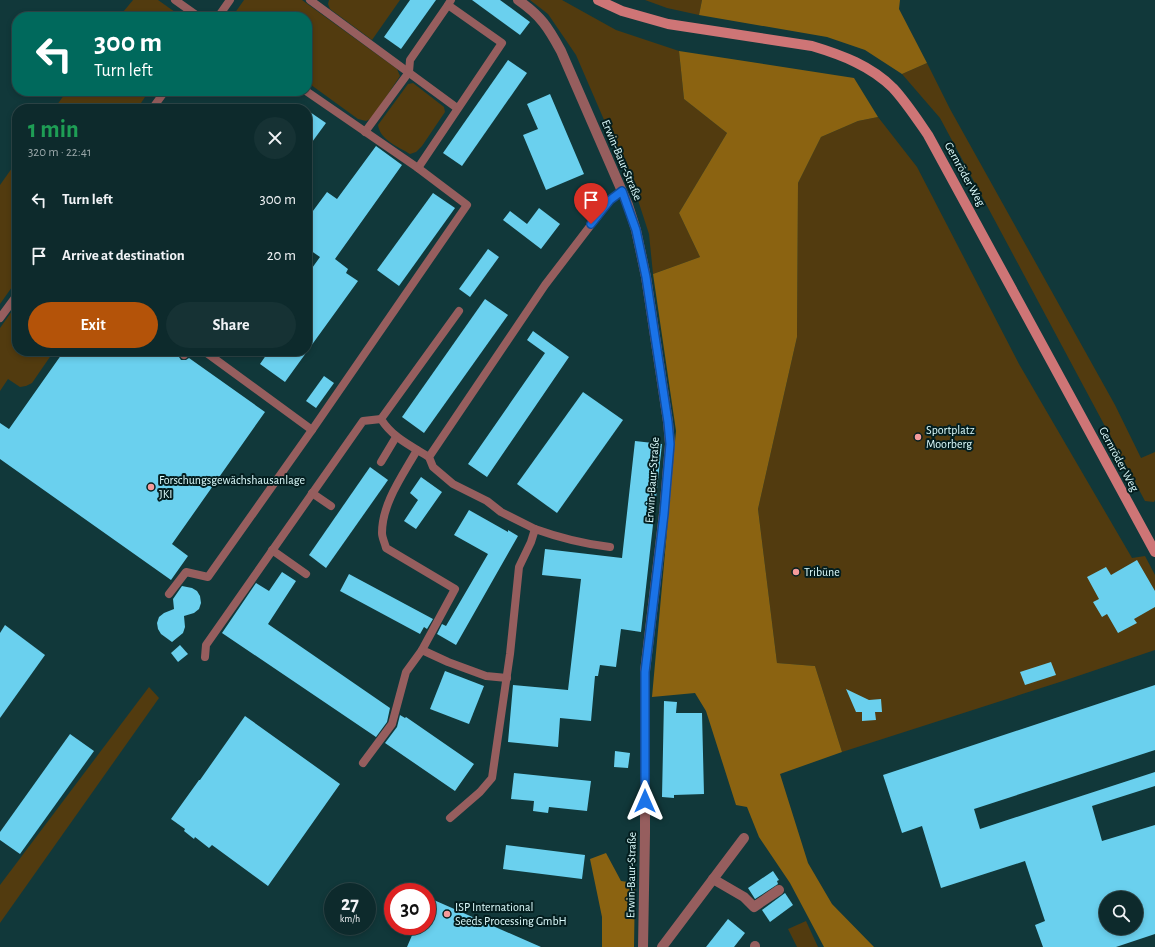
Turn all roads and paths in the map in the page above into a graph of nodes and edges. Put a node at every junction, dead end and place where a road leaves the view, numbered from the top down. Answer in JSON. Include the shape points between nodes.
{"nodes":[{"id":1,"x":175,"y":0,"type":"edge"},
{"id":2,"x":230,"y":0,"type":"edge"},
{"id":3,"x":310,"y":0,"type":"edge"},
{"id":4,"x":518,"y":0,"type":"edge"},
{"id":5,"x":598,"y":0,"type":"edge"},
{"id":6,"x":450,"y":2,"type":"edge"},
{"id":7,"x":321,"y":3,"type":"edge"},
{"id":8,"x":192,"y":12,"type":"edge"},
{"id":9,"x":222,"y":12,"type":"edge"},
{"id":10,"x":409,"y":72,"type":"junction"},
{"id":11,"x":312,"y":95,"type":"edge"},
{"id":12,"x":457,"y":108,"type":"junction"},
{"id":13,"x":365,"y":132,"type":"junction"},
{"id":14,"x":418,"y":168,"type":"junction"},
{"id":15,"x":622,"y":191,"type":"junction"},
{"id":16,"x":12,"y":302,"type":"edge"},
{"id":17,"x":459,"y":311,"type":"dead end"},
{"id":18,"x":0,"y":318,"type":"edge"},
{"id":19,"x":211,"y":356,"type":"edge"},
{"id":20,"x":381,"y":419,"type":"junction"},
{"id":21,"x":312,"y":430,"type":"junction"},
{"id":22,"x":396,"y":437,"type":"junction"},
{"id":23,"x":417,"y":450,"type":"junction"},
{"id":24,"x":429,"y":458,"type":"junction"},
{"id":25,"x":381,"y":462,"type":"dead end"},
{"id":26,"x":312,"y":493,"type":"junction"},
{"id":27,"x":331,"y":506,"type":"dead end"},
{"id":28,"x":535,"y":529,"type":"junction"},
{"id":29,"x":610,"y":547,"type":"dead end"},
{"id":30,"x":272,"y":550,"type":"junction"},
{"id":31,"x":1155,"y":552,"type":"edge"},
{"id":32,"x":306,"y":574,"type":"dead end"},
{"id":33,"x":169,"y":594,"type":"dead end"},
{"id":34,"x":422,"y":650,"type":"junction"},
{"id":35,"x":205,"y":657,"type":"dead end"},
{"id":36,"x":507,"y":678,"type":"junction"},
{"id":37,"x":363,"y":763,"type":"dead end"},
{"id":38,"x":450,"y":818,"type":"dead end"},
{"id":39,"x":744,"y":838,"type":"dead end"},
{"id":40,"x":713,"y":879,"type":"junction"},
{"id":41,"x":780,"y":890,"type":"dead end"},
{"id":42,"x":643,"y":947,"type":"edge"},
{"id":43,"x":662,"y":947,"type":"edge"}],
"edges":[{"from":1,"to":8,"type":"lane"},
{"from":2,"to":9,"type":"lane"},
{"from":3,"to":7,"type":"lane"},
{"from":4,"to":15,"type":"street","name":"Erwin-Baur-Straße","via":[[548,27]]},
{"from":5,"to":31,"type":"main road","name":"Gernröder Weg","via":[[622,11],[668,24],[812,46],[833,52],[857,62],[893,88],[932,142]]},
{"from":6,"to":10,"type":"lane","via":[[410,60]]},
{"from":6,"to":12,"type":"lane","via":[[502,44]]},
{"from":7,"to":10,"type":"lane"},
{"from":10,"to":12,"type":"lane"},
{"from":10,"to":13,"type":"lane"},
{"from":11,"to":13,"type":"lane"},
{"from":12,"to":14,"type":"lane"},
{"from":13,"to":14,"type":"lane"},
{"from":14,"to":21,"type":"lane","via":[[467,205]]},
{"from":15,"to":24,"type":"lane","via":[[610,200],[545,285]]},
{"from":15,"to":42,"type":"street","name":"Erwin-Baur-Straße","via":[[636,230],[646,277],[670,444],[645,672]]},
{"from":16,"to":18,"type":"lane"},
{"from":17,"to":20,"type":"lane"},
{"from":19,"to":21,"type":"lane"},
{"from":20,"to":22,"type":"lane"},
{"from":20,"to":26,"type":"lane","via":[[363,421]]},
{"from":21,"to":33,"type":"lane","via":[[208,576],[186,572]]},
{"from":22,"to":23,"type":"lane"},
{"from":22,"to":25,"type":"lane"},
{"from":23,"to":24,"type":"lane"},
{"from":23,"to":34,"type":"lane","via":[[392,495],[384,517],[382,534],[386,548],[455,589]]},
{"from":24,"to":28,"type":"lane","via":[[433,467],[453,484],[487,500],[502,512]]},
{"from":26,"to":27,"type":"lane"},
{"from":26,"to":30,"type":"lane"},
{"from":28,"to":29,"type":"lane","via":[[561,538]]},
{"from":28,"to":36,"type":"lane","via":[[519,567]]},
{"from":30,"to":32,"type":"lane"},
{"from":30,"to":35,"type":"lane","via":[[206,645]]},
{"from":34,"to":36,"type":"lane","via":[[486,676]]},
{"from":34,"to":37,"type":"lane","via":[[406,672],[392,724]]},
{"from":36,"to":38,"type":"lane","via":[[492,778]]},
{"from":39,"to":40,"type":"street"},
{"from":40,"to":41,"type":"street","via":[[744,897],[754,907]]},
{"from":40,"to":43,"type":"street"}]}
